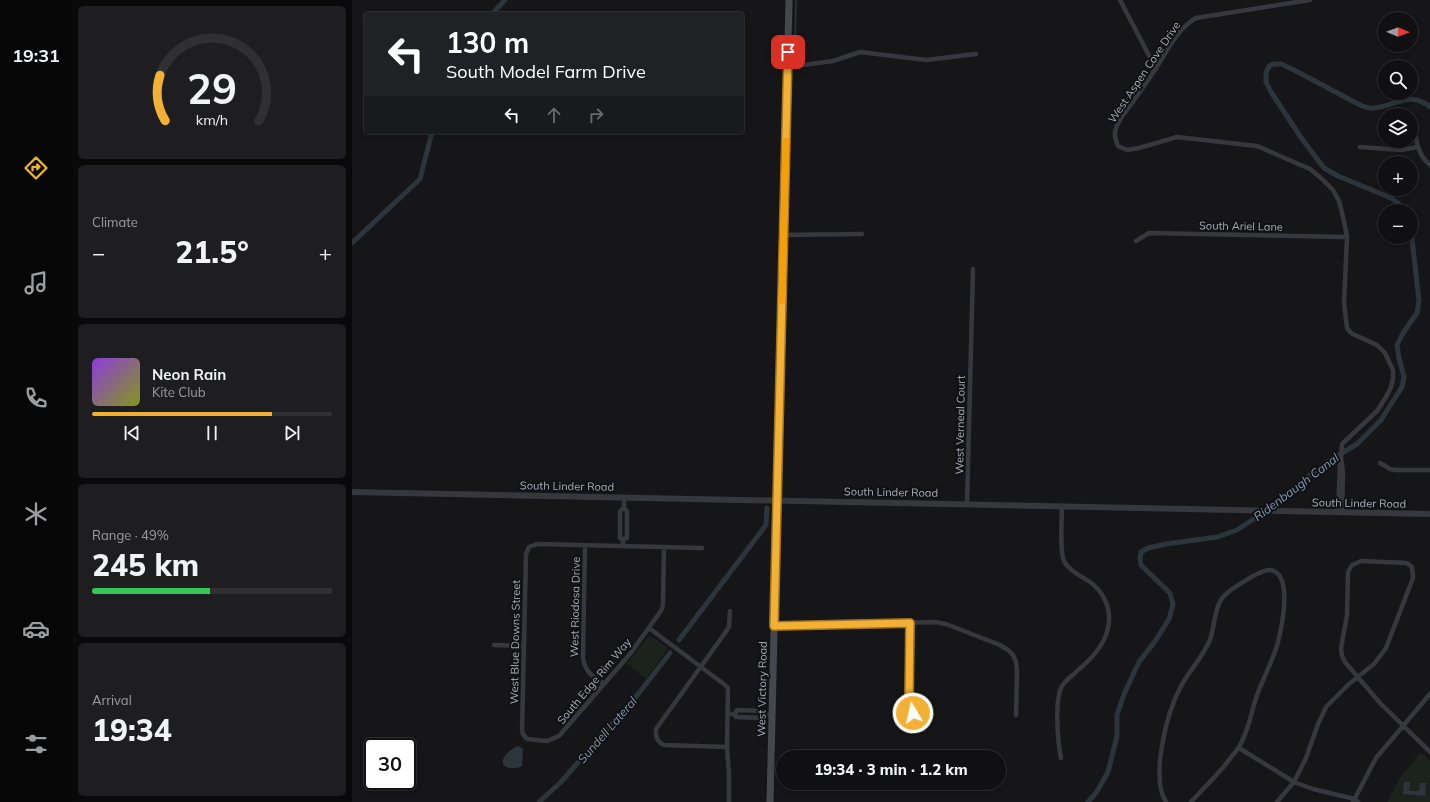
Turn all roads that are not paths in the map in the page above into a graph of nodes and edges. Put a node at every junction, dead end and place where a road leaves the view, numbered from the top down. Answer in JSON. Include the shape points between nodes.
{"nodes":[{"id":1,"x":789,"y":0,"type":"edge"},
{"id":2,"x":1120,"y":0,"type":"edge"},
{"id":3,"x":1310,"y":0,"type":"edge"},
{"id":4,"x":976,"y":54,"type":"dead end"},
{"id":5,"x":788,"y":66,"type":"junction"},
{"id":6,"x":1156,"y":69,"type":"junction"},
{"id":7,"x":1360,"y":147,"type":"dead end"},
{"id":8,"x":1412,"y":148,"type":"edge"},
{"id":9,"x":1418,"y":148,"type":"edge"},
{"id":10,"x":1430,"y":165,"type":"edge"},
{"id":11,"x":862,"y":234,"type":"dead end"},
{"id":12,"x":783,"y":235,"type":"junction"},
{"id":13,"x":1347,"y":237,"type":"junction"},
{"id":14,"x":1136,"y":241,"type":"dead end"},
{"id":15,"x":973,"y":269,"type":"dead end"},
{"id":16,"x":1380,"y":463,"type":"dead end"},
{"id":17,"x":1430,"y":470,"type":"edge"},
{"id":18,"x":352,"y":492,"type":"edge"},
{"id":19,"x":624,"y":497,"type":"junction"},
{"id":20,"x":777,"y":500,"type":"junction"},
{"id":21,"x":967,"y":504,"type":"junction"},
{"id":22,"x":1062,"y":506,"type":"junction"},
{"id":23,"x":1340,"y":513,"type":"junction"},
{"id":24,"x":1430,"y":514,"type":"edge"},
{"id":25,"x":585,"y":545,"type":"junction"},
{"id":26,"x":623,"y":546,"type":"junction"},
{"id":27,"x":664,"y":547,"type":"junction"},
{"id":28,"x":702,"y":548,"type":"dead end"},
{"id":29,"x":730,"y":611,"type":"dead end"},
{"id":30,"x":910,"y":623,"type":"junction"},
{"id":31,"x":774,"y":626,"type":"junction"},
{"id":32,"x":649,"y":628,"type":"junction"},
{"id":33,"x":494,"y":645,"type":"dead end"},
{"id":34,"x":524,"y":646,"type":"junction"},
{"id":35,"x":702,"y":667,"type":"junction"},
{"id":36,"x":1358,"y":677,"type":"junction"},
{"id":37,"x":604,"y":684,"type":"junction"},
{"id":38,"x":1430,"y":694,"type":"edge"},
{"id":39,"x":913,"y":713,"type":"dead end"},
{"id":40,"x":728,"y":714,"type":"junction"},
{"id":41,"x":768,"y":715,"type":"junction"},
{"id":42,"x":1016,"y":715,"type":"dead end"},
{"id":43,"x":1404,"y":726,"type":"junction"},
{"id":44,"x":525,"y":738,"type":"joint"},
{"id":45,"x":727,"y":747,"type":"junction"},
{"id":46,"x":1239,"y":748,"type":"junction"},
{"id":47,"x":1430,"y":752,"type":"edge"},
{"id":48,"x":1061,"y":758,"type":"dead end"},
{"id":49,"x":1294,"y":782,"type":"junction"},
{"id":50,"x":1355,"y":801,"type":"edge"},
{"id":51,"x":729,"y":802,"type":"edge"},
{"id":52,"x":770,"y":802,"type":"edge"},
{"id":53,"x":1166,"y":802,"type":"edge"},
{"id":54,"x":1192,"y":802,"type":"edge"},
{"id":55,"x":1277,"y":802,"type":"edge"}],
"edges":[{"from":1,"to":5,"type":"main road","name":"West Victory Road"},
{"from":2,"to":6,"type":"street"},
{"from":3,"to":6,"type":"street","name":"West Aspen Cove Drive","via":[[1196,18],[1181,30]]},
{"from":4,"to":5,"type":"street","via":[[926,60],[860,52],[833,61]]},
{"from":5,"to":12,"type":"main road","name":"West Victory Road"},
{"from":6,"to":13,"type":"street","name":"West Aspen Cove Drive","via":[[1115,127],[1114,136],[1118,146],[1128,150],[1177,137],[1257,146],[1270,151],[1310,169],[1333,190],[1339,201]]},
{"from":7,"to":8,"type":"street","via":[[1401,150]]},
{"from":9,"to":10,"type":"street"},
{"from":11,"to":12,"type":"street"},
{"from":12,"to":20,"type":"main road","name":"West Victory Road"},
{"from":13,"to":14,"type":"street","name":"South Ariel Lane","via":[[1149,233]]},
{"from":13,"to":23,"type":"street","name":"West Aspen Cove Drive","via":[[1344,303],[1347,328],[1351,333],[1377,345],[1385,353],[1393,379],[1377,411],[1342,444]]},
{"from":15,"to":21,"type":"street","name":"West Verneal Court"},
{"from":16,"to":17,"type":"street","via":[[1395,470]]},
{"from":18,"to":19,"type":"street","name":"South Linder Road"},
{"from":19,"to":20,"type":"street","name":"South Linder Road"},
{"from":19,"to":26,"type":"street","via":[[627,538],[623,539]]},
{"from":20,"to":21,"type":"street","name":"South Linder Road"},
{"from":20,"to":31,"type":"main road","name":"West Victory Road"},
{"from":21,"to":22,"type":"street","name":"South Linder Road"},
{"from":22,"to":23,"type":"street","name":"South Linder Road"},
{"from":22,"to":48,"type":"street","via":[[1064,562],[1100,591],[1108,609],[1109,622],[1099,649],[1061,688],[1058,700],[1058,746]]},
{"from":23,"to":24,"type":"street","name":"South Linder Road"},
{"from":25,"to":26,"type":"street"},
{"from":25,"to":34,"type":"street","name":"West Blue Downs Street","via":[[537,544],[529,547],[526,554]]},
{"from":25,"to":37,"type":"street","name":"West Riodosa Drive","via":[[582,658],[584,667]]},
{"from":26,"to":27,"type":"street"},
{"from":27,"to":28,"type":"street"},
{"from":27,"to":32,"type":"street","name":"South Edge Rim Way","via":[[662,609]]},
{"from":29,"to":35,"type":"street","via":[[729,626]]},
{"from":30,"to":31,"type":"street"},
{"from":30,"to":39,"type":"street","via":[[909,700]]},
{"from":30,"to":42,"type":"street","via":[[946,624],[1008,650],[1013,655],[1018,671]]},
{"from":31,"to":41,"type":"main road","name":"West Victory Road"},
{"from":32,"to":35,"type":"street"},
{"from":32,"to":37,"type":"street","name":"South Edge Rim Way"},
{"from":33,"to":34,"type":"street"},
{"from":34,"to":44,"type":"street","name":"West Blue Downs Street","via":[[522,731]]},
{"from":35,"to":40,"type":"street","via":[[728,688]]},
{"from":35,"to":45,"type":"street","via":[[656,729],[656,738],[664,745]]},
{"from":36,"to":36,"type":"street","via":[[1374,664],[1386,648],[1413,578],[1412,567],[1407,563],[1361,561],[1352,565],[1348,572],[1347,615],[1341,648],[1345,662]]},
{"from":36,"to":43,"type":"street"},
{"from":36,"to":49,"type":"street","via":[[1326,707]]},
{"from":37,"to":44,"type":"street","name":"South Edge Rim Way","via":[[560,736],[547,741],[530,741]]},
{"from":38,"to":43,"type":"street"},
{"from":40,"to":41,"type":"street","via":[[736,714],[736,710],[764,711]]},
{"from":40,"to":45,"type":"street"},
{"from":41,"to":52,"type":"main road","name":"West Victory Road"},
{"from":43,"to":47,"type":"street"},
{"from":43,"to":50,"type":"street","via":[[1376,758]]},
{"from":45,"to":51,"type":"street"},
{"from":46,"to":49,"type":"street"},
{"from":46,"to":53,"type":"street","via":[[1277,645],[1282,622],[1285,587],[1279,574],[1270,570],[1260,572],[1229,591],[1220,602],[1204,653],[1175,698],[1162,746],[1160,767],[1160,787]]},
{"from":46,"to":54,"type":"street"},
{"from":49,"to":50,"type":"street"},
{"from":49,"to":55,"type":"street"}]}
